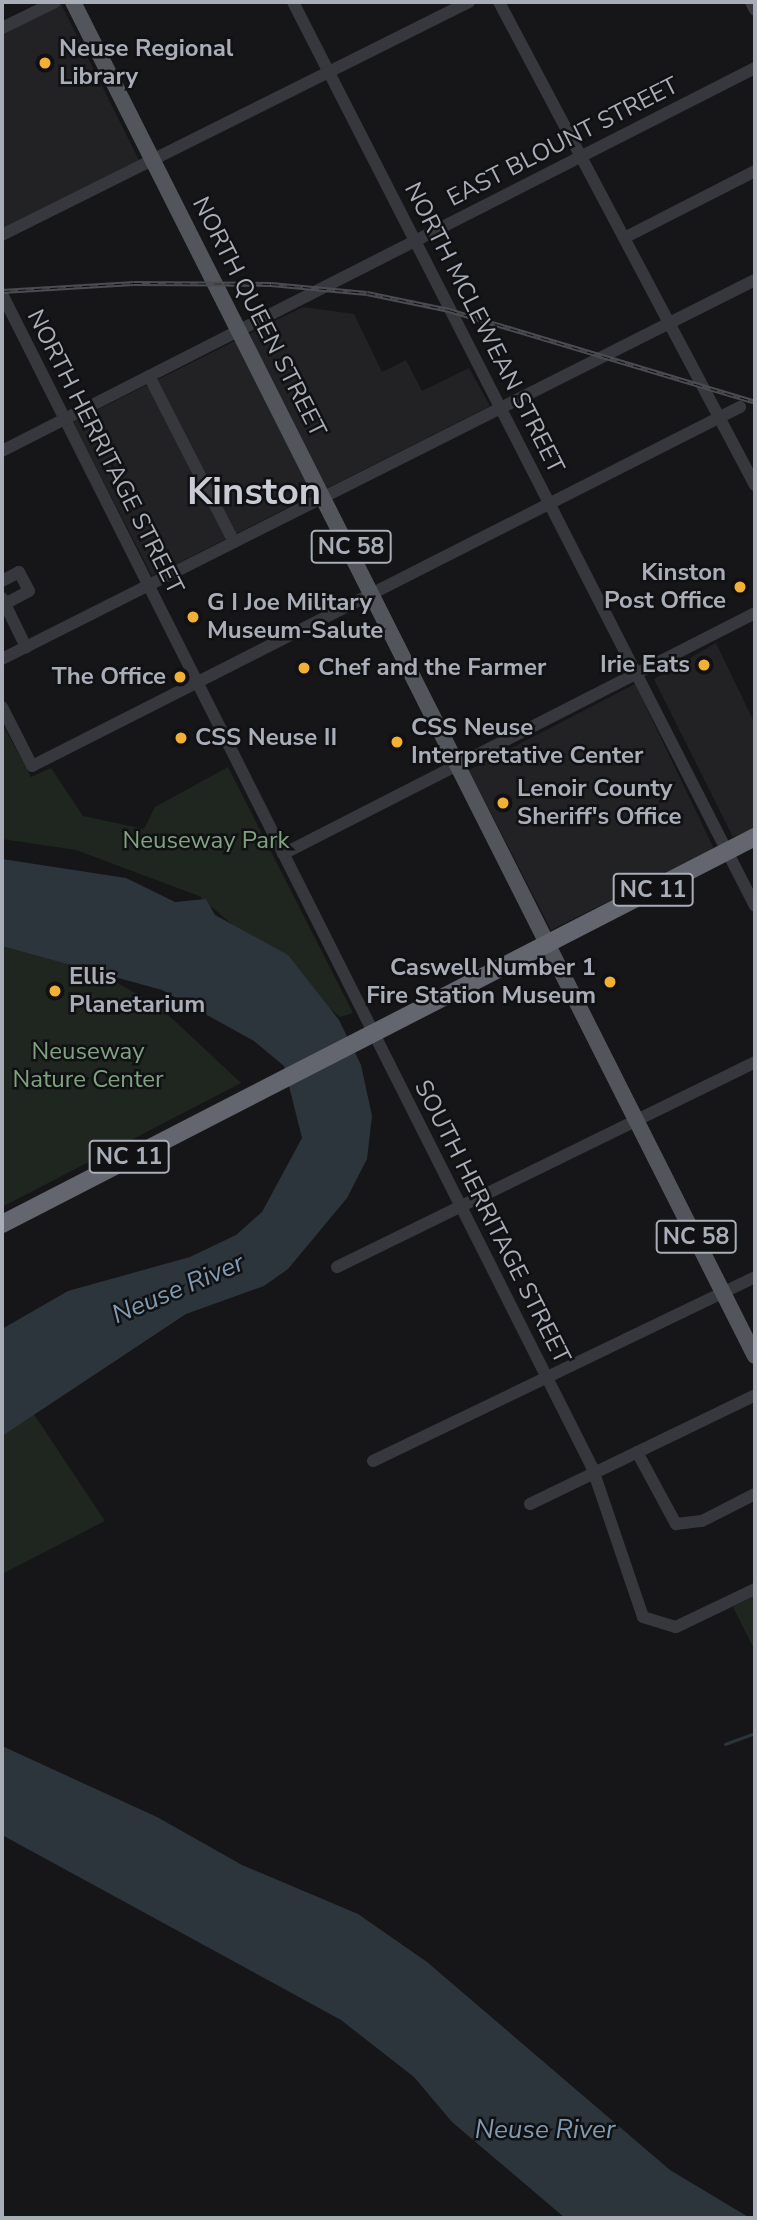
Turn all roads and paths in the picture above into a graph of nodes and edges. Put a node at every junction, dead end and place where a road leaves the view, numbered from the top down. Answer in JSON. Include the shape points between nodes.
{"nodes":[{"id":1,"x":55,"y":2,"type":"edge"},
{"id":2,"x":73,"y":2,"type":"edge"},
{"id":3,"x":293,"y":2,"type":"edge"},
{"id":4,"x":469,"y":2,"type":"edge"},
{"id":5,"x":499,"y":2,"type":"edge"},
{"id":6,"x":751,"y":2,"type":"edge"},
{"id":7,"x":755,"y":10,"type":"edge"},
{"id":8,"x":2,"y":28,"type":"edge"},
{"id":9,"x":755,"y":68,"type":"edge"},
{"id":10,"x":328,"y":71,"type":"junction"},
{"id":11,"x":581,"y":156,"type":"junction"},
{"id":12,"x":154,"y":160,"type":"junction"},
{"id":13,"x":755,"y":171,"type":"edge"},
{"id":14,"x":2,"y":235,"type":"edge"},
{"id":15,"x":624,"y":238,"type":"junction"},
{"id":16,"x":414,"y":240,"type":"junction"},
{"id":17,"x":755,"y":280,"type":"edge"},
{"id":18,"x":2,"y":294,"type":"edge"},
{"id":19,"x":668,"y":322,"type":"junction"},
{"id":20,"x":240,"y":330,"type":"junction"},
{"id":21,"x":149,"y":376,"type":"junction"},
{"id":22,"x":740,"y":407,"type":"dead end"},
{"id":23,"x":501,"y":408,"type":"junction"},
{"id":24,"x":719,"y":417,"type":"junction"},
{"id":25,"x":65,"y":420,"type":"junction"},
{"id":26,"x":2,"y":451,"type":"edge"},
{"id":27,"x":755,"y":485,"type":"edge"},
{"id":28,"x":325,"y":496,"type":"junction"},
{"id":29,"x":550,"y":502,"type":"junction"},
{"id":30,"x":234,"y":542,"type":"junction"},
{"id":31,"x":2,"y":581,"type":"edge"},
{"id":32,"x":149,"y":585,"type":"junction"},
{"id":33,"x":374,"y":593,"type":"junction"},
{"id":34,"x":3,"y":601,"type":"edge"},
{"id":35,"x":755,"y":612,"type":"edge"},
{"id":36,"x":26,"y":647,"type":"junction"},
{"id":37,"x":2,"y":659,"type":"edge"},
{"id":38,"x":640,"y":671,"type":"junction"},
{"id":39,"x":198,"y":683,"type":"junction"},
{"id":40,"x":2,"y":707,"type":"edge"},
{"id":41,"x":461,"y":765,"type":"junction"},
{"id":42,"x":755,"y":837,"type":"edge"},
{"id":43,"x":729,"y":851,"type":"junction"},
{"id":44,"x":283,"y":854,"type":"junction"},
{"id":45,"x":755,"y":906,"type":"edge"},
{"id":46,"x":550,"y":942,"type":"junction"},
{"id":47,"x":369,"y":1033,"type":"junction"},
{"id":48,"x":755,"y":1062,"type":"edge"},
{"id":49,"x":638,"y":1119,"type":"junction"},
{"id":50,"x":461,"y":1206,"type":"junction"},
{"id":51,"x":2,"y":1224,"type":"edge"},
{"id":52,"x":337,"y":1267,"type":"dead end"},
{"id":53,"x":755,"y":1277,"type":"edge"},
{"id":54,"x":723,"y":1292,"type":"junction"},
{"id":55,"x":755,"y":1356,"type":"edge"},
{"id":56,"x":547,"y":1377,"type":"junction"},
{"id":57,"x":755,"y":1395,"type":"edge"},
{"id":58,"x":637,"y":1452,"type":"junction"},
{"id":59,"x":373,"y":1461,"type":"dead end"},
{"id":60,"x":593,"y":1473,"type":"junction"},
{"id":61,"x":755,"y":1494,"type":"edge"},
{"id":62,"x":530,"y":1504,"type":"dead end"},
{"id":63,"x":755,"y":1588,"type":"edge"}],
"edges":[{"from":1,"to":8,"type":"street"},
{"from":2,"to":12,"type":"main road","name":"NORTH QUEEN STREET","number":"NC 58"},
{"from":3,"to":10,"type":"street","name":"NORTH MCLEWEAN STREET"},
{"from":4,"to":10,"type":"street"},
{"from":5,"to":11,"type":"street"},
{"from":6,"to":7,"type":"street"},
{"from":9,"to":11,"type":"street","name":"EAST BLOUNT STREET"},
{"from":10,"to":12,"type":"street"},
{"from":10,"to":16,"type":"street","name":"NORTH MCLEWEAN STREET"},
{"from":11,"to":15,"type":"street"},
{"from":11,"to":16,"type":"street","name":"EAST BLOUNT STREET"},
{"from":12,"to":14,"type":"street"},
{"from":12,"to":20,"type":"main road","name":"NORTH QUEEN STREET","number":"NC 58"},
{"from":13,"to":15,"type":"street"},
{"from":15,"to":19,"type":"street"},
{"from":16,"to":20,"type":"street","name":"EAST BLOUNT STREET"},
{"from":16,"to":23,"type":"street","name":"NORTH MCLEWEAN STREET"},
{"from":17,"to":19,"type":"street"},
{"from":18,"to":25,"type":"street","name":"NORTH HERRITAGE STREET"},
{"from":19,"to":23,"type":"street"},
{"from":19,"to":24,"type":"street"},
{"from":20,"to":21,"type":"street","name":"EAST BLOUNT STREET"},
{"from":20,"to":28,"type":"main road","name":"NORTH QUEEN STREET","number":"NC 58"},
{"from":21,"to":25,"type":"street","name":"EAST BLOUNT STREET"},
{"from":21,"to":30,"type":"street"},
{"from":22,"to":24,"type":"street"},
{"from":23,"to":28,"type":"street"},
{"from":23,"to":29,"type":"street","name":"NORTH MCLEWEAN STREET"},
{"from":24,"to":27,"type":"street"},
{"from":24,"to":29,"type":"street"},
{"from":25,"to":26,"type":"street","name":"EAST BLOUNT STREET"},
{"from":25,"to":32,"type":"street","name":"NORTH HERRITAGE STREET"},
{"from":28,"to":30,"type":"street"},
{"from":28,"to":33,"type":"main road","name":"NORTH QUEEN STREET","number":"NC 58"},
{"from":29,"to":33,"type":"street"},
{"from":29,"to":38,"type":"street","name":"NORTH MCLEWEAN STREET"},
{"from":30,"to":32,"type":"street"},
{"from":31,"to":34,"type":"street","via":[[19,572],[29,591]]},
{"from":32,"to":36,"type":"street"},
{"from":32,"to":39,"type":"street","name":"NORTH HERRITAGE STREET"},
{"from":33,"to":39,"type":"street"},
{"from":33,"to":41,"type":"main road","name":"NORTH QUEEN STREET","number":"NC 58"},
{"from":34,"to":36,"type":"street"},
{"from":35,"to":38,"type":"street"},
{"from":36,"to":37,"type":"street"},
{"from":38,"to":41,"type":"street"},
{"from":38,"to":43,"type":"street","name":"NORTH MCLEWEAN STREET"},
{"from":39,"to":40,"type":"street","via":[[33,766]]},
{"from":39,"to":44,"type":"street","name":"NORTH HERRITAGE STREET"},
{"from":41,"to":44,"type":"street"},
{"from":41,"to":46,"type":"main road","number":"NC 58"},
{"from":42,"to":43,"type":"highway","number":"NC 11"},
{"from":43,"to":45,"type":"street","name":"NORTH MCLEWEAN STREET"},
{"from":43,"to":46,"type":"highway","number":"NC 11"},
{"from":44,"to":47,"type":"street","name":"SOUTH HERRITAGE STREET"},
{"from":46,"to":47,"type":"highway","number":"NC 11"},
{"from":46,"to":49,"type":"main road","number":"NC 58"},
{"from":47,"to":50,"type":"street","name":"SOUTH HERRITAGE STREET"},
{"from":47,"to":51,"type":"highway","number":"NC 11"},
{"from":48,"to":49,"type":"street"},
{"from":49,"to":50,"type":"street"},
{"from":49,"to":54,"type":"main road","number":"NC 58"},
{"from":50,"to":52,"type":"street"},
{"from":50,"to":56,"type":"street","name":"SOUTH HERRITAGE STREET"},
{"from":53,"to":54,"type":"street"},
{"from":54,"to":55,"type":"main road","number":"NC 58"},
{"from":54,"to":56,"type":"street"},
{"from":56,"to":59,"type":"street"},
{"from":56,"to":60,"type":"street","name":"SOUTH HERRITAGE STREET"},
{"from":57,"to":58,"type":"street"},
{"from":58,"to":60,"type":"street"},
{"from":58,"to":61,"type":"street","via":[[676,1524],[702,1521]]},
{"from":60,"to":62,"type":"street"},
{"from":60,"to":63,"type":"street","name":"SOUTH HERRITAGE STREET","via":[[643,1618],[676,1628]]}]}
